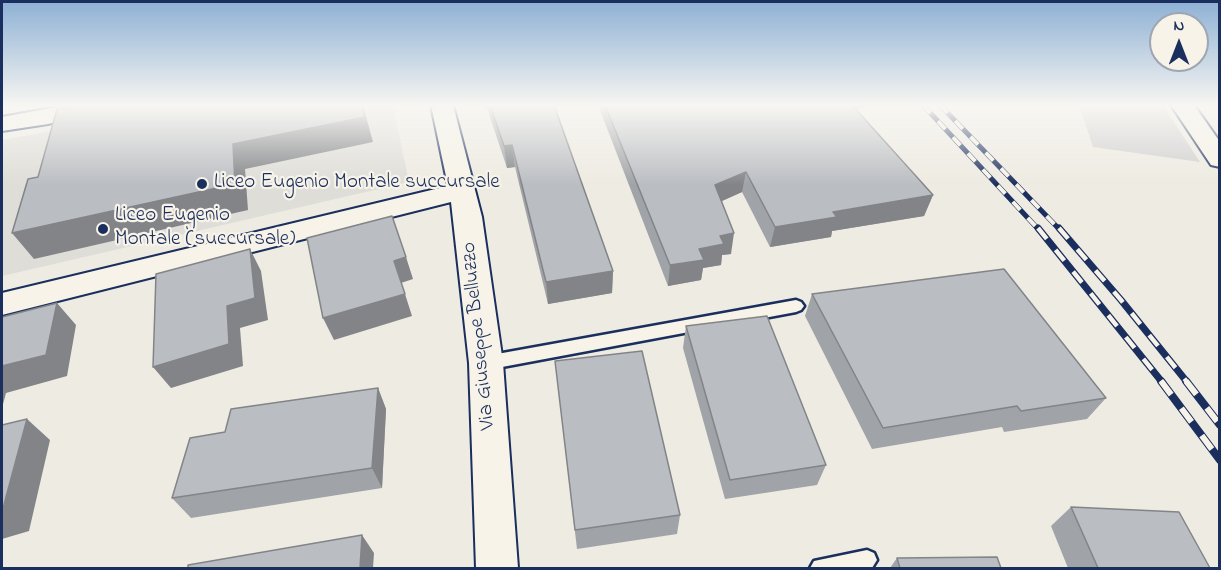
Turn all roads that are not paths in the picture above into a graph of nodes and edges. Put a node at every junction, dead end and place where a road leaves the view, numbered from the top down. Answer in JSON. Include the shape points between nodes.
{"nodes":[{"id":1,"x":448,"y":132,"type":"edge"},
{"id":2,"x":1200,"y":132,"type":"edge"},
{"id":3,"x":1220,"y":160,"type":"edge"},
{"id":4,"x":463,"y":191,"type":"junction"},
{"id":5,"x":2,"y":304,"type":"edge"},
{"id":6,"x":796,"y":306,"type":"dead end"},
{"id":7,"x":486,"y":363,"type":"junction"},
{"id":8,"x":867,"y":560,"type":"dead end"},
{"id":9,"x":497,"y":568,"type":"edge"},
{"id":10,"x":821,"y":568,"type":"edge"}],
"edges":[{"from":1,"to":4,"type":"street","name":"Via Giuseppe Belluzzo"},
{"from":2,"to":3,"type":"street"},
{"from":4,"to":5,"type":"street"},
{"from":4,"to":7,"type":"street","name":"Via Giuseppe Belluzzo"},
{"from":6,"to":7,"type":"lane"},
{"from":7,"to":9,"type":"street","name":"Via Giuseppe Belluzzo"},
{"from":8,"to":10,"type":"lane"}]}
